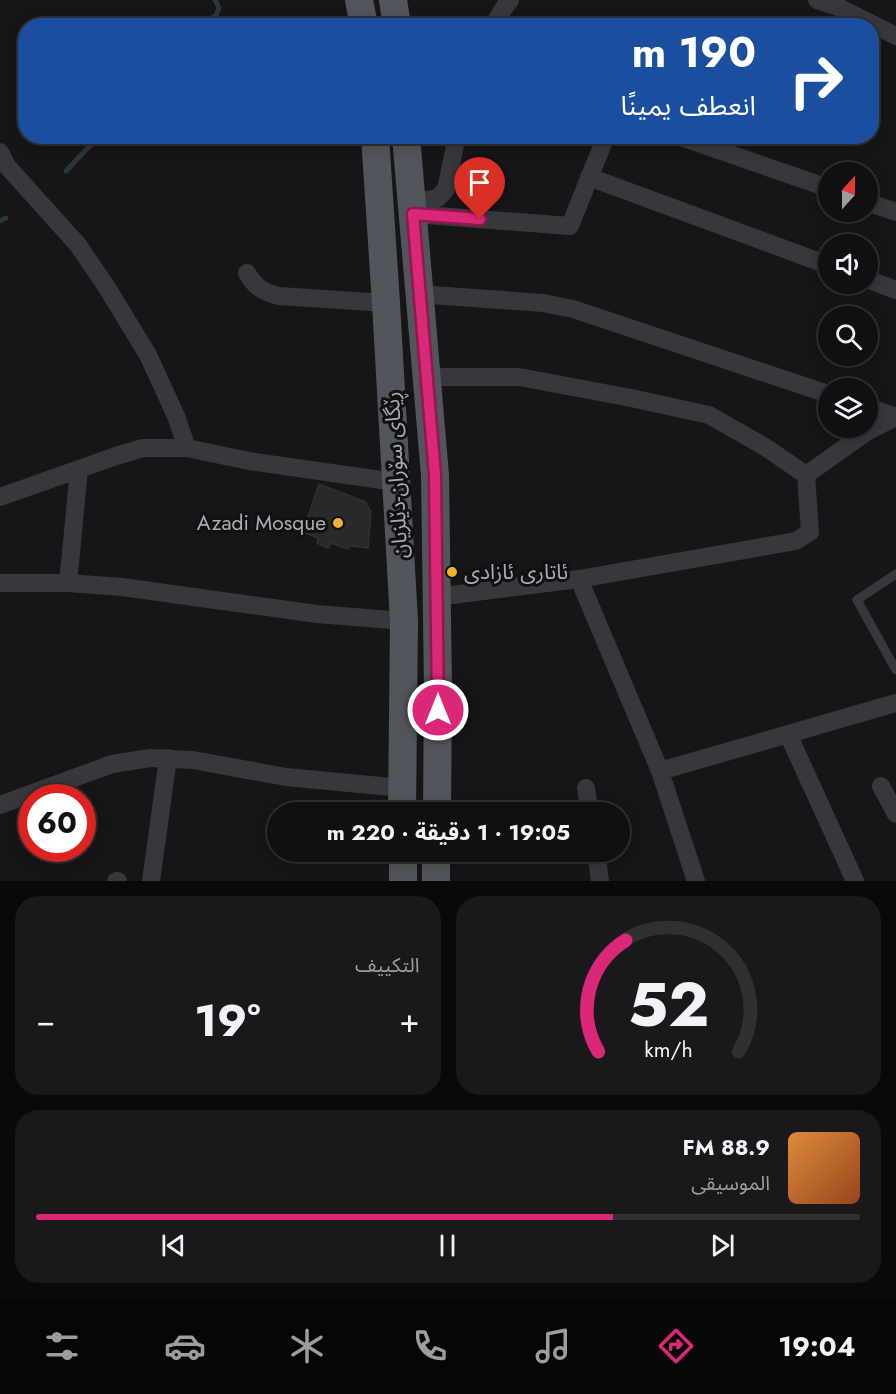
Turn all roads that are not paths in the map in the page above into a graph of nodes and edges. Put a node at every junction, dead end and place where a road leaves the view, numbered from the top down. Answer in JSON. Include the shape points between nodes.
{"nodes":[{"id":1,"x":359,"y":0,"type":"edge"},
{"id":2,"x":393,"y":0,"type":"edge"},
{"id":3,"x":510,"y":0,"type":"edge"},
{"id":4,"x":817,"y":0,"type":"edge"},
{"id":5,"x":839,"y":3,"type":"edge"},
{"id":6,"x":362,"y":18,"type":"edge"},
{"id":7,"x":396,"y":18,"type":"edge"},
{"id":8,"x":498,"y":18,"type":"edge"},
{"id":9,"x":865,"y":18,"type":"edge"},
{"id":10,"x":879,"y":26,"type":"edge"},
{"id":11,"x":896,"y":36,"type":"edge"},
{"id":12,"x":376,"y":144,"type":"edge"},
{"id":13,"x":407,"y":144,"type":"edge"},
{"id":14,"x":455,"y":144,"type":"edge"},
{"id":15,"x":603,"y":144,"type":"edge"},
{"id":16,"x":701,"y":144,"type":"edge"},
{"id":17,"x":0,"y":152,"type":"edge"},
{"id":18,"x":589,"y":177,"type":"junction"},
{"id":19,"x":818,"y":185,"type":"edge"},
{"id":20,"x":878,"y":206,"type":"edge"},
{"id":21,"x":412,"y":209,"type":"junction"},
{"id":22,"x":896,"y":212,"type":"edge"},
{"id":23,"x":818,"y":261,"type":"edge"},
{"id":24,"x":247,"y":273,"type":"dead end"},
{"id":25,"x":878,"y":283,"type":"edge"},
{"id":26,"x":896,"y":290,"type":"edge"},
{"id":27,"x":418,"y":294,"type":"junction"},
{"id":28,"x":386,"y":303,"type":"junction"},
{"id":29,"x":428,"y":377,"type":"junction"},
{"id":30,"x":818,"y":391,"type":"edge"},
{"id":31,"x":878,"y":411,"type":"edge"},
{"id":32,"x":895,"y":417,"type":"edge"},
{"id":33,"x":187,"y":448,"type":"junction"},
{"id":34,"x":80,"y":470,"type":"junction"},
{"id":35,"x":806,"y":474,"type":"junction"},
{"id":36,"x":395,"y":482,"type":"junction"},
{"id":37,"x":0,"y":497,"type":"edge"},
{"id":38,"x":896,"y":574,"type":"edge"},
{"id":39,"x":579,"y":579,"type":"junction"},
{"id":40,"x":0,"y":583,"type":"edge"},
{"id":41,"x":68,"y":583,"type":"junction"},
{"id":42,"x":436,"y":597,"type":"junction"},
{"id":43,"x":404,"y":621,"type":"junction"},
{"id":44,"x":896,"y":670,"type":"edge"},
{"id":45,"x":896,"y":703,"type":"edge"},
{"id":46,"x":788,"y":734,"type":"junction"},
{"id":47,"x":168,"y":758,"type":"junction"},
{"id":48,"x":660,"y":771,"type":"junction"},
{"id":49,"x":881,"y":786,"type":"dead end"},
{"id":50,"x":586,"y":788,"type":"dead end"},
{"id":51,"x":402,"y":801,"type":"edge"},
{"id":52,"x":437,"y":802,"type":"edge"},
{"id":53,"x":588,"y":802,"type":"edge"},
{"id":54,"x":0,"y":805,"type":"edge"},
{"id":55,"x":896,"y":814,"type":"edge"},
{"id":56,"x":403,"y":862,"type":"edge"},
{"id":57,"x":436,"y":862,"type":"edge"},
{"id":58,"x":597,"y":862,"type":"edge"},
{"id":59,"x":151,"y":881,"type":"edge"},
{"id":60,"x":403,"y":881,"type":"edge"},
{"id":61,"x":436,"y":881,"type":"edge"},
{"id":62,"x":600,"y":881,"type":"edge"},
{"id":63,"x":696,"y":881,"type":"edge"},
{"id":64,"x":855,"y":881,"type":"edge"}],
"edges":[{"from":1,"to":6,"type":"main road"},
{"from":2,"to":7,"type":"main road"},
{"from":3,"to":8,"type":"street"},
{"from":4,"to":5,"type":"street"},
{"from":5,"to":9,"type":"street"},
{"from":10,"to":11,"type":"street"},
{"from":12,"to":28,"type":"main road","name":"ڕێگای سۆران-دێلزیان"},
{"from":13,"to":21,"type":"main road","name":"ڕێگای سۆران-دێلزیان"},
{"from":14,"to":21,"type":"street","via":[[446,189],[438,198]]},
{"from":15,"to":18,"type":"street"},
{"from":16,"to":19,"type":"street"},
{"from":17,"to":33,"type":"street","via":[[6,166],[78,245],[106,286],[148,355]]},
{"from":18,"to":21,"type":"street","via":[[570,226]]},
{"from":18,"to":23,"type":"street"},
{"from":20,"to":22,"type":"street"},
{"from":21,"to":27,"type":"main road","name":"ڕێگای سۆران-دێلزیان"},
{"from":24,"to":28,"type":"street","via":[[264,292],[279,296]]},
{"from":25,"to":26,"type":"street"},
{"from":27,"to":29,"type":"main road","name":"ڕێگای سۆران-دێلزیان"},
{"from":27,"to":30,"type":"street","via":[[543,303],[573,309]]},
{"from":28,"to":36,"type":"main road","name":"ڕێگای سۆران-دێلزیان"},
{"from":29,"to":35,"type":"street","via":[[519,377],[709,415]]},
{"from":29,"to":42,"type":"main road","name":"ڕێگای سۆران-دێلزیان","via":[[435,475]]},
{"from":31,"to":32,"type":"street"},
{"from":32,"to":35,"type":"street"},
{"from":33,"to":34,"type":"street","via":[[143,448]]},
{"from":33,"to":36,"type":"street"},
{"from":34,"to":37,"type":"street"},
{"from":34,"to":41,"type":"street"},
{"from":35,"to":39,"type":"street","via":[[810,532],[796,541]]},
{"from":36,"to":43,"type":"main road","name":"ڕێگای سۆران-دێلزیان"},
{"from":38,"to":44,"type":"lane","via":[[857,600]]},
{"from":39,"to":42,"type":"street"},
{"from":39,"to":48,"type":"street"},
{"from":40,"to":41,"type":"street"},
{"from":41,"to":43,"type":"street"},
{"from":42,"to":52,"type":"main road","name":"ڕێگای سۆران-دێلزیان"},
{"from":43,"to":51,"type":"main road","name":"ڕێگای سۆران-دێلزیان"},
{"from":45,"to":46,"type":"street"},
{"from":46,"to":48,"type":"street"},
{"from":46,"to":64,"type":"street"},
{"from":47,"to":51,"type":"street"},
{"from":47,"to":54,"type":"street","via":[[112,764]]},
{"from":47,"to":59,"type":"street"},
{"from":48,"to":63,"type":"street"},
{"from":49,"to":55,"type":"street"},
{"from":50,"to":53,"type":"street"},
{"from":56,"to":60,"type":"main road"},
{"from":57,"to":61,"type":"main road"},
{"from":58,"to":62,"type":"street"}]}
